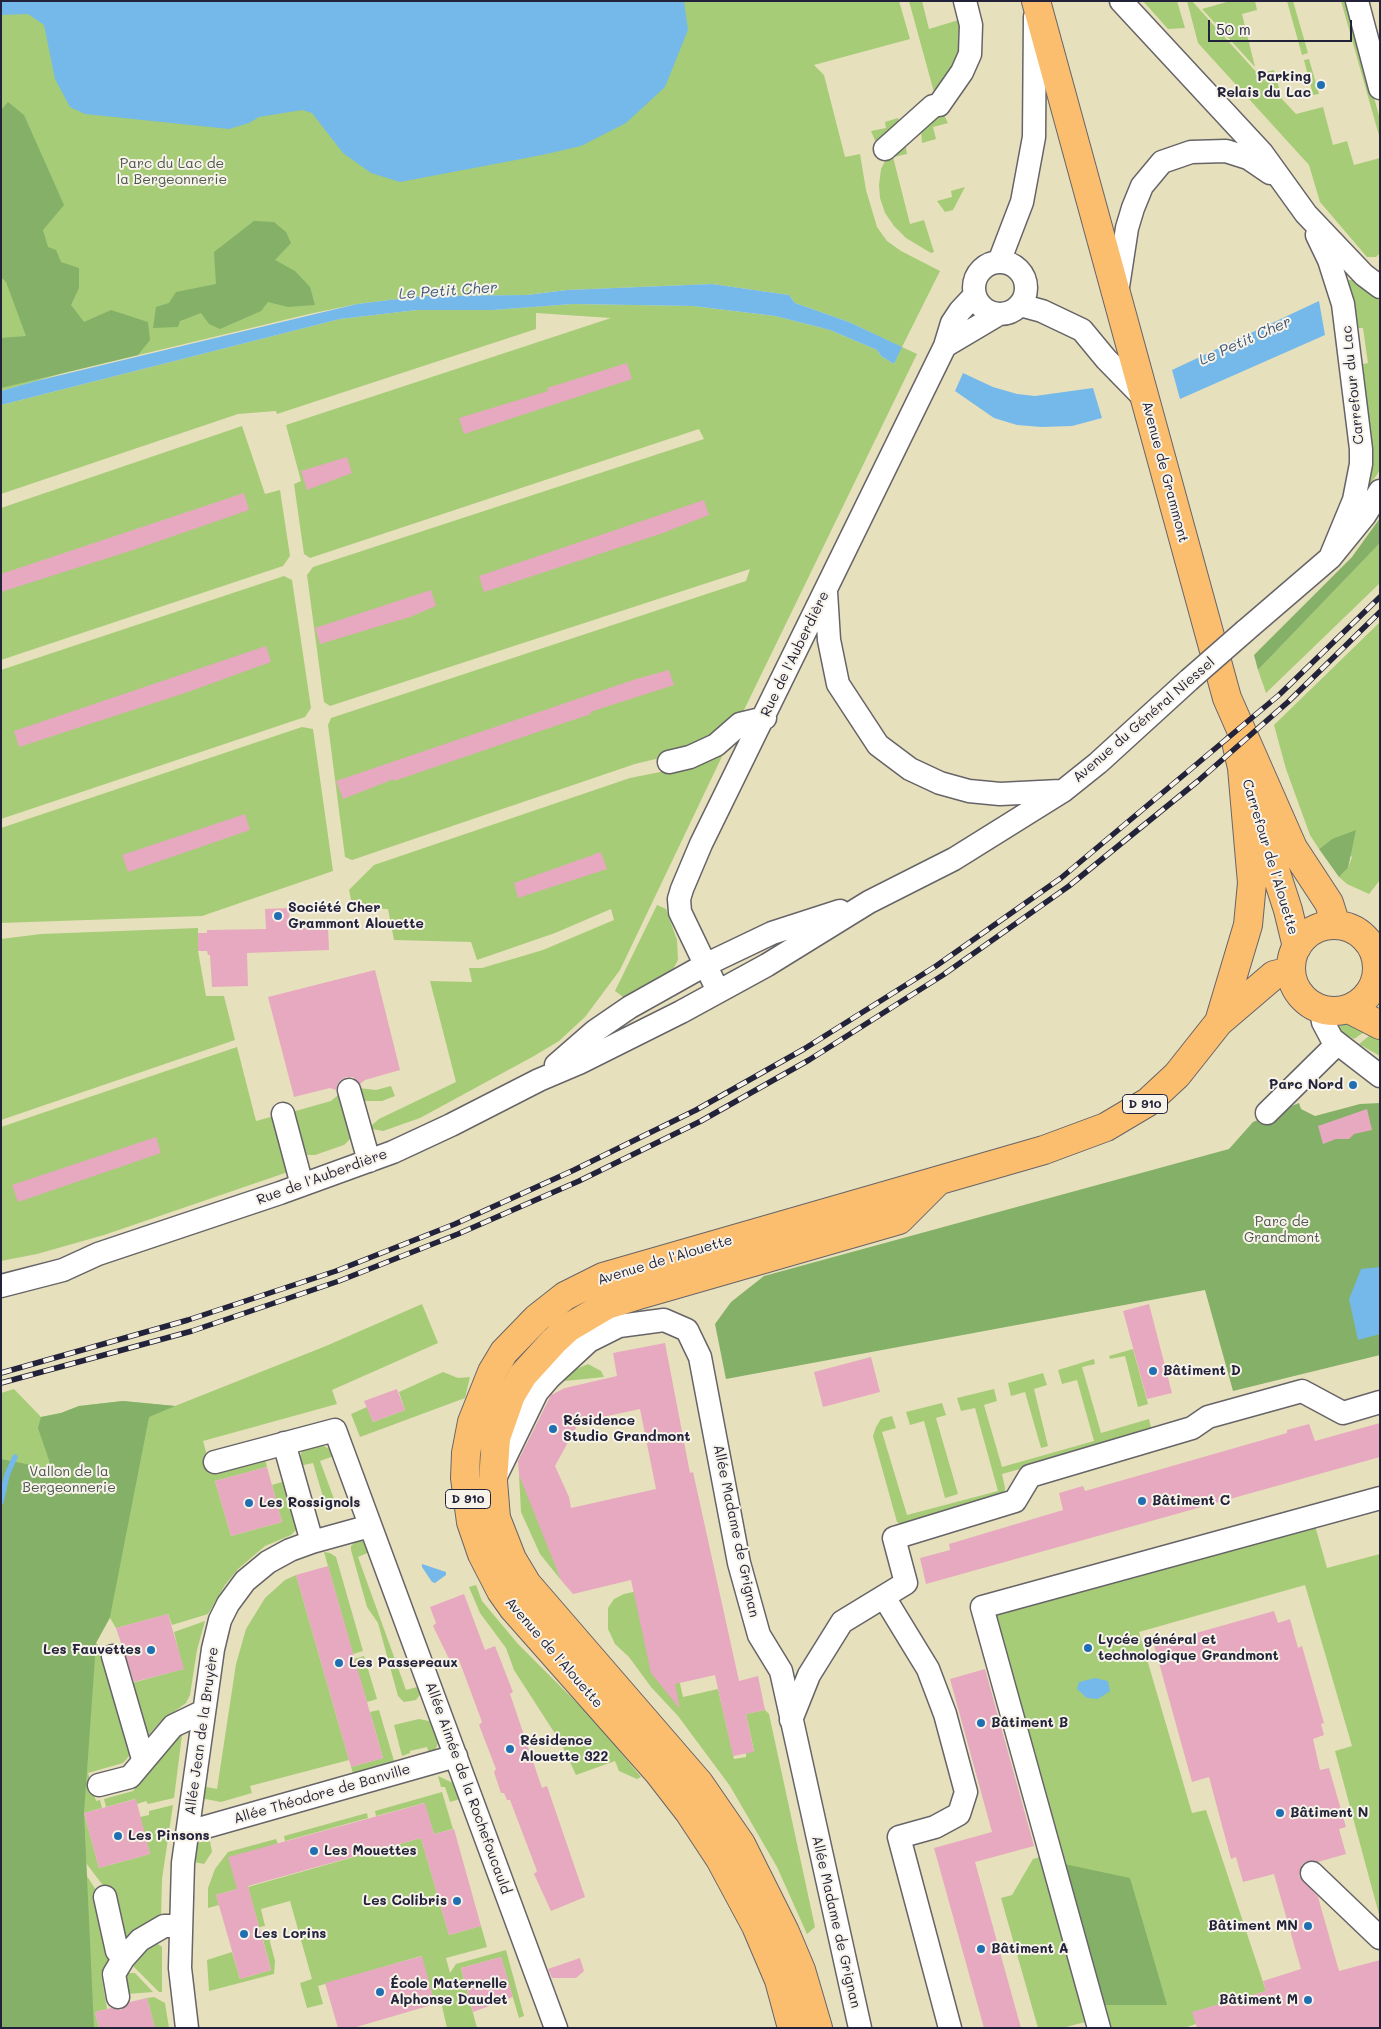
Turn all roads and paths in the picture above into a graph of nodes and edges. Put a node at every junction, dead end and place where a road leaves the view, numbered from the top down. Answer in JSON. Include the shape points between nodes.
{"nodes":[{"id":1,"x":965,"y":1,"type":"edge"},
{"id":2,"x":1035,"y":1,"type":"edge"},
{"id":3,"x":1121,"y":1,"type":"edge"},
{"id":4,"x":1357,"y":1,"type":"edge"},
{"id":5,"x":1380,"y":88,"type":"edge"},
{"id":6,"x":885,"y":149,"type":"dead end"},
{"id":7,"x":1285,"y":188,"type":"junction"},
{"id":8,"x":1306,"y":214,"type":"junction"},
{"id":9,"x":998,"y":262,"type":"junction"},
{"id":10,"x":1380,"y":287,"type":"edge"},
{"id":11,"x":974,"y":296,"type":"junction"},
{"id":12,"x":1117,"y":296,"type":"junction"},
{"id":13,"x":1020,"y":305,"type":"junction"},
{"id":14,"x":999,"y":314,"type":"junction"},
{"id":15,"x":946,"y":346,"type":"junction"},
{"id":16,"x":1145,"y":399,"type":"junction"},
{"id":17,"x":1380,"y":491,"type":"edge"},
{"id":18,"x":1330,"y":558,"type":"junction"},
{"id":19,"x":826,"y":590,"type":"junction"},
{"id":20,"x":1227,"y":698,"type":"junction"},
{"id":21,"x":765,"y":718,"type":"junction"},
{"id":22,"x":669,"y":762,"type":"dead end"},
{"id":23,"x":1242,"y":768,"type":"junction"},
{"id":24,"x":1063,"y":791,"type":"junction"},
{"id":25,"x":870,"y":902,"type":"junction"},
{"id":26,"x":1336,"y":925,"type":"junction"},
{"id":27,"x":1294,"y":959,"type":"junction"},
{"id":28,"x":705,"y":965,"type":"junction"},
{"id":29,"x":1378,"y":971,"type":"edge"},
{"id":30,"x":718,"y":991,"type":"junction"},
{"id":31,"x":1321,"y":1009,"type":"junction"},
{"id":32,"x":1349,"y":1009,"type":"junction"},
{"id":33,"x":1219,"y":1022,"type":"junction"},
{"id":34,"x":1380,"y":1025,"type":"edge"},
{"id":35,"x":1337,"y":1044,"type":"junction"},
{"id":36,"x":1380,"y":1076,"type":"edge"},
{"id":37,"x":539,"y":1080,"type":"junction"},
{"id":38,"x":349,"y":1090,"type":"dead end"},
{"id":39,"x":1267,"y":1113,"type":"dead end"},
{"id":40,"x":283,"y":1114,"type":"dead end"},
{"id":41,"x":369,"y":1161,"type":"junction"},
{"id":42,"x":938,"y":1181,"type":"junction"},
{"id":43,"x":302,"y":1184,"type":"junction"},
{"id":44,"x":98,"y":1254,"type":"junction"},
{"id":45,"x":1,"y":1271,"type":"edge"},
{"id":46,"x":1,"y":1286,"type":"edge"},
{"id":47,"x":1380,"y":1402,"type":"edge"},
{"id":48,"x":284,"y":1443,"type":"junction"},
{"id":49,"x":215,"y":1462,"type":"dead end"},
{"id":50,"x":493,"y":1481,"type":"junction"},
{"id":51,"x":1380,"y":1498,"type":"edge"},
{"id":52,"x":370,"y":1526,"type":"junction"},
{"id":53,"x":312,"y":1542,"type":"junction"},
{"id":54,"x":884,"y":1597,"type":"junction"},
{"id":55,"x":113,"y":1656,"type":"dead end"},
{"id":56,"x":204,"y":1711,"type":"junction"},
{"id":57,"x":791,"y":1720,"type":"junction"},
{"id":58,"x":456,"y":1756,"type":"junction"},
{"id":59,"x":143,"y":1759,"type":"junction"},
{"id":60,"x":99,"y":1786,"type":"dead end"},
{"id":61,"x":188,"y":1832,"type":"junction"},
{"id":62,"x":1312,"y":1873,"type":"dead end"},
{"id":63,"x":106,"y":1897,"type":"dead end"},
{"id":64,"x":181,"y":1926,"type":"junction"},
{"id":65,"x":1380,"y":1938,"type":"edge"},
{"id":66,"x":123,"y":1959,"type":"junction"},
{"id":67,"x":118,"y":1996,"type":"dead end"},
{"id":68,"x":187,"y":2028,"type":"edge"},
{"id":69,"x":556,"y":2028,"type":"edge"},
{"id":70,"x":792,"y":2028,"type":"edge"},
{"id":71,"x":818,"y":2028,"type":"edge"},
{"id":72,"x":860,"y":2028,"type":"edge"},
{"id":73,"x":950,"y":2028,"type":"edge"},
{"id":74,"x":1099,"y":2028,"type":"edge"}],
"edges":[{"from":1,"to":6,"type":"street","via":[[971,25],[970,54],[962,72],[939,105],[933,106]]},
{"from":2,"to":9,"type":"street","via":[[1034,137],[1022,202]]},
{"from":2,"to":12,"type":"main road","name":"Avenue de Grammont"},
{"from":3,"to":7,"type":"street","name":"Carrefour du Lac","via":[[1262,153]]},
{"from":4,"to":5,"type":"street"},
{"from":7,"to":8,"type":"street","name":"Carrefour du Lac"},
{"from":7,"to":12,"type":"street","name":"Carrefour du Lac","via":[[1258,163],[1226,151],[1191,152],[1162,162],[1142,186],[1133,208]]},
{"from":8,"to":10,"type":"street","name":"Carrefour du Lac","via":[[1364,275]]},
{"from":8,"to":18,"type":"street","name":"Carrefour du Lac","via":[[1329,260],[1343,304],[1361,449],[1354,500]]},
{"from":9,"to":11,"type":"street","via":[[980,271],[975,279]]},
{"from":9,"to":13,"type":"street","via":[[1014,266],[1024,280],[1026,288]]},
{"from":11,"to":14,"type":"street","via":[[984,309]]},
{"from":11,"to":15,"type":"street","name":"Rue de l'Auberdière","via":[[952,323]]},
{"from":12,"to":16,"type":"main road","name":"Avenue de Grammont"},
{"from":13,"to":14,"type":"street"},
{"from":13,"to":16,"type":"street","via":[[1042,311],[1082,330]]},
{"from":14,"to":15,"type":"street"},
{"from":15,"to":19,"type":"street","name":"Rue de l'Auberdière"},
{"from":16,"to":20,"type":"main road","name":"Avenue de Grammont"},
{"from":17,"to":18,"type":"street","name":"Avenue du Général Niessel","via":[[1366,515]]},
{"from":18,"to":24,"type":"street","name":"Avenue du Général Niessel","bridge":true},
{"from":19,"to":21,"type":"street","name":"Rue de l'Auberdière"},
{"from":19,"to":24,"type":"street","via":[[838,684],[878,746],[910,769],[940,783],[969,791],[1000,794]]},
{"from":20,"to":23,"type":"main road","name":"Carrefour de l'Alouette"},
{"from":20,"to":26,"type":"main road","name":"Avenue de Grammont","via":[[1293,848],[1329,903]]},
{"from":21,"to":22,"type":"street","via":[[740,724],[716,745]]},
{"from":21,"to":28,"type":"street","name":"Rue de l'Auberdière","via":[[701,844],[679,899],[680,912]]},
{"from":23,"to":27,"type":"main road","name":"Carrefour de l'Alouette","via":[[1288,910]]},
{"from":23,"to":33,"type":"main road","name":"Carrefour de l'Alouette","via":[[1252,883],[1248,925]]},
{"from":24,"to":25,"type":"street","name":"Avenue du Général Niessel","via":[[954,859]]},
{"from":25,"to":28,"type":"street","name":"Avenue du Général Niessel","via":[[772,933]]},
{"from":25,"to":30,"type":"street","name":"Avenue du Général Niessel"},
{"from":26,"to":27,"type":"main road","name":"Carrefour de l'Alouette","via":[[1309,933]]},
{"from":26,"to":29,"type":"main road","via":[[1351,928],[1363,936],[1372,948]]},
{"from":27,"to":31,"type":"main road","name":"Carrefour de l'Alouette","via":[[1295,988],[1302,997]]},
{"from":27,"to":33,"type":"main road","name":"Carrefour de l'Alouette","number":"D 910"},
{"from":28,"to":30,"type":"street","name":"Rue de l'Auberdière"},
{"from":28,"to":37,"type":"street","name":"Rue de l'Auberdière","via":[[630,1007]]},
{"from":29,"to":32,"type":"main road","via":[[1367,996]]},
{"from":30,"to":37,"type":"street","name":"Rue de l'Auberdière","via":[[579,1063]]},
{"from":31,"to":32,"type":"main road"},
{"from":31,"to":35,"type":"street","via":[[1325,1028]]},
{"from":32,"to":34,"type":"main road"},
{"from":33,"to":42,"type":"main road","name":"Avenue de l'Alouette","number":"D 910","via":[[1182,1068],[1148,1102],[1106,1127],[1044,1150]]},
{"from":35,"to":36,"type":"street"},
{"from":35,"to":39,"type":"street"},
{"from":37,"to":41,"type":"street","name":"Rue de l'Auberdière"},
{"from":38,"to":41,"type":"street"},
{"from":40,"to":43,"type":"street"},
{"from":41,"to":43,"type":"street","name":"Rue de l'Auberdière"},
{"from":42,"to":50,"type":"main road","name":"Avenue de l'Alouette","number":"D 910","via":[[899,1220],[642,1294],[607,1306],[568,1328],[537,1358],[511,1395],[496,1438]]},
{"from":42,"to":70,"type":"main road","name":"Avenue de l'Alouette","number":"D 910","via":[[603,1277],[565,1296],[537,1318],[504,1352],[483,1392],[472,1422],[466,1453],[465,1478],[471,1522],[482,1554],[501,1591],[689,1812],[735,1884],[756,1926],[779,1980]]},
{"from":43,"to":44,"type":"street","name":"Rue de l'Auberdière"},
{"from":44,"to":45,"type":"street","name":"Rue de l'Auberdière"},
{"from":44,"to":46,"type":"street","name":"Rue de l'Auberdière","via":[[63,1270]]},
{"from":47,"to":54,"type":"street","via":[[1343,1413],[1302,1391],[1208,1417],[1192,1428],[1030,1476],[1015,1500],[894,1538],[906,1583]]},
{"from":48,"to":49,"type":"street","name":"Allée Aimée de la Rochefoucauld"},
{"from":48,"to":52,"type":"street","name":"Allée Aimée de la Rochefoucauld","via":[[335,1430]]},
{"from":48,"to":53,"type":"street"},
{"from":50,"to":57,"type":"street","name":"Allée Madame de Grignan","via":[[537,1392],[588,1341],[619,1326],[664,1320],[687,1330],[700,1357],[739,1563],[759,1636],[781,1671]]},
{"from":50,"to":71,"type":"main road","name":"Avenue de l'Alouette","number":"D 910","via":[[496,1518],[512,1559],[528,1584],[688,1769],[741,1844],[801,1970]]},
{"from":51,"to":74,"type":"street","via":[[982,1607]]},
{"from":52,"to":53,"type":"street","name":"Allée Jean de la Bruyère"},
{"from":52,"to":58,"type":"street","name":"Allée Aimée de la Rochefoucauld"},
{"from":53,"to":56,"type":"street","name":"Allée Jean de la Bruyère","via":[[268,1562],[245,1581],[228,1604],[220,1620],[213,1649]]},
{"from":54,"to":57,"type":"street","via":[[842,1622],[809,1675]]},
{"from":54,"to":73,"type":"street","via":[[928,1669],[945,1714],[966,1792],[959,1814],[935,1827],[899,1837]]},
{"from":55,"to":59,"type":"street"},
{"from":56,"to":59,"type":"street","via":[[173,1726]]},
{"from":56,"to":61,"type":"street","name":"Allée Jean de la Bruyère"},
{"from":57,"to":72,"type":"street","name":"Allée Madame de Grignan"},
{"from":58,"to":61,"type":"street","name":"Allée Théodore de Banville"},
{"from":58,"to":69,"type":"street","name":"Allée Aimée de la Rochefoucauld"},
{"from":59,"to":60,"type":"street","via":[[130,1777]]},
{"from":61,"to":64,"type":"street","name":"Allée Jean de la Bruyère","via":[[183,1863]]},
{"from":62,"to":65,"type":"street"},
{"from":63,"to":66,"type":"street","via":[[117,1951]]},
{"from":64,"to":66,"type":"street","via":[[164,1926],[140,1940]]},
{"from":64,"to":68,"type":"street","name":"Allée Jean de la Bruyère","via":[[180,1968]]},
{"from":66,"to":67,"type":"street","via":[[114,1974]]}]}
